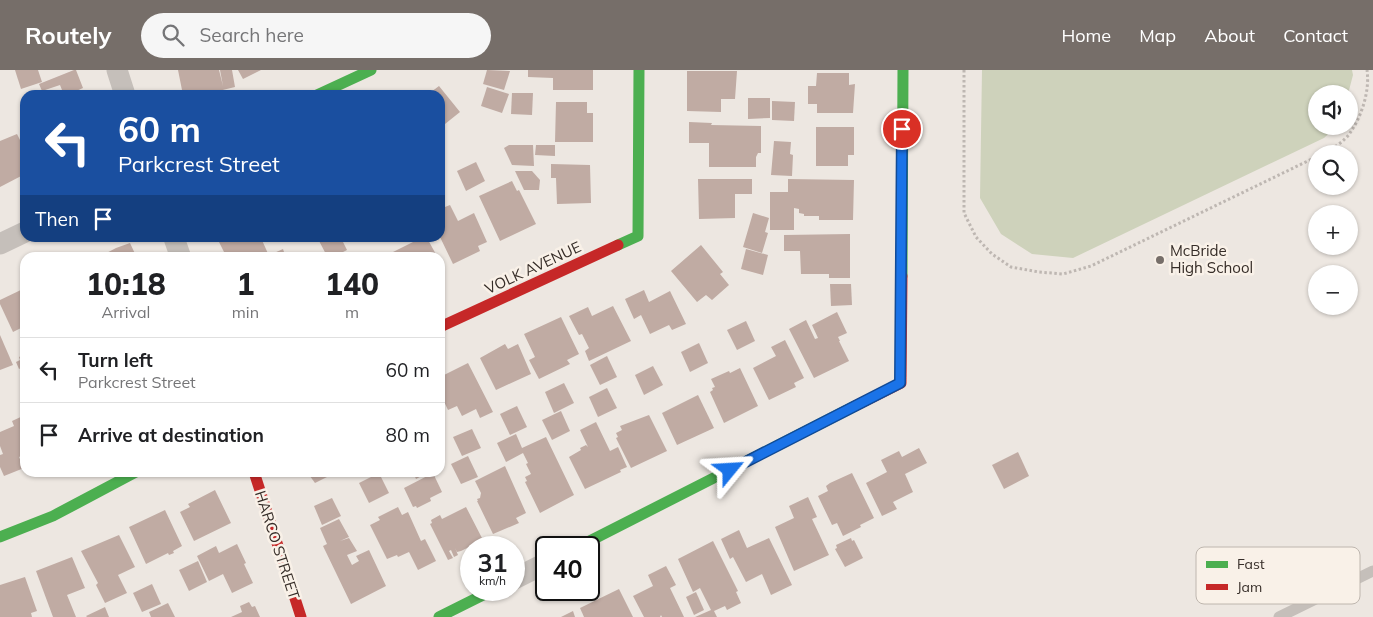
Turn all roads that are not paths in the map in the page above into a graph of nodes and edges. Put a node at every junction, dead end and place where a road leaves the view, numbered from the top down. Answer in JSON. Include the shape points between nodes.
{"nodes":[{"id":1,"x":117,"y":70,"type":"edge"},
{"id":2,"x":371,"y":70,"type":"edge"},
{"id":3,"x":639,"y":70,"type":"edge"},
{"id":4,"x":903,"y":70,"type":"edge"},
{"id":5,"x":123,"y":90,"type":"edge"},
{"id":6,"x":328,"y":90,"type":"edge"},
{"id":7,"x":20,"y":234,"type":"edge"},
{"id":8,"x":0,"y":244,"type":"edge"},
{"id":9,"x":445,"y":325,"type":"edge"},
{"id":10,"x":127,"y":477,"type":"edge"},
{"id":11,"x":256,"y":477,"type":"edge"},
{"id":12,"x":600,"y":536,"type":"edge"},
{"id":13,"x":0,"y":537,"type":"edge"},
{"id":14,"x":1373,"y":571,"type":"edge"},
{"id":15,"x":1360,"y":577,"type":"edge"},
{"id":16,"x":471,"y":601,"type":"edge"},
{"id":17,"x":1306,"y":604,"type":"edge"},
{"id":18,"x":301,"y":617,"type":"edge"},
{"id":19,"x":440,"y":617,"type":"edge"},
{"id":20,"x":1280,"y":617,"type":"edge"}],
"edges":[{"from":1,"to":5,"type":"street"},
{"from":2,"to":6,"type":"street"},
{"from":3,"to":9,"type":"street","name":"VOLK AVENUE","via":[[638,236]]},
{"from":4,"to":12,"type":"street","via":[[900,383]]},
{"from":7,"to":8,"type":"street"},
{"from":10,"to":13,"type":"street","via":[[53,516]]},
{"from":11,"to":18,"type":"street","name":"HARCO STREET"},
{"from":14,"to":15,"type":"lane"},
{"from":16,"to":19,"type":"street"},
{"from":17,"to":20,"type":"lane"}]}
